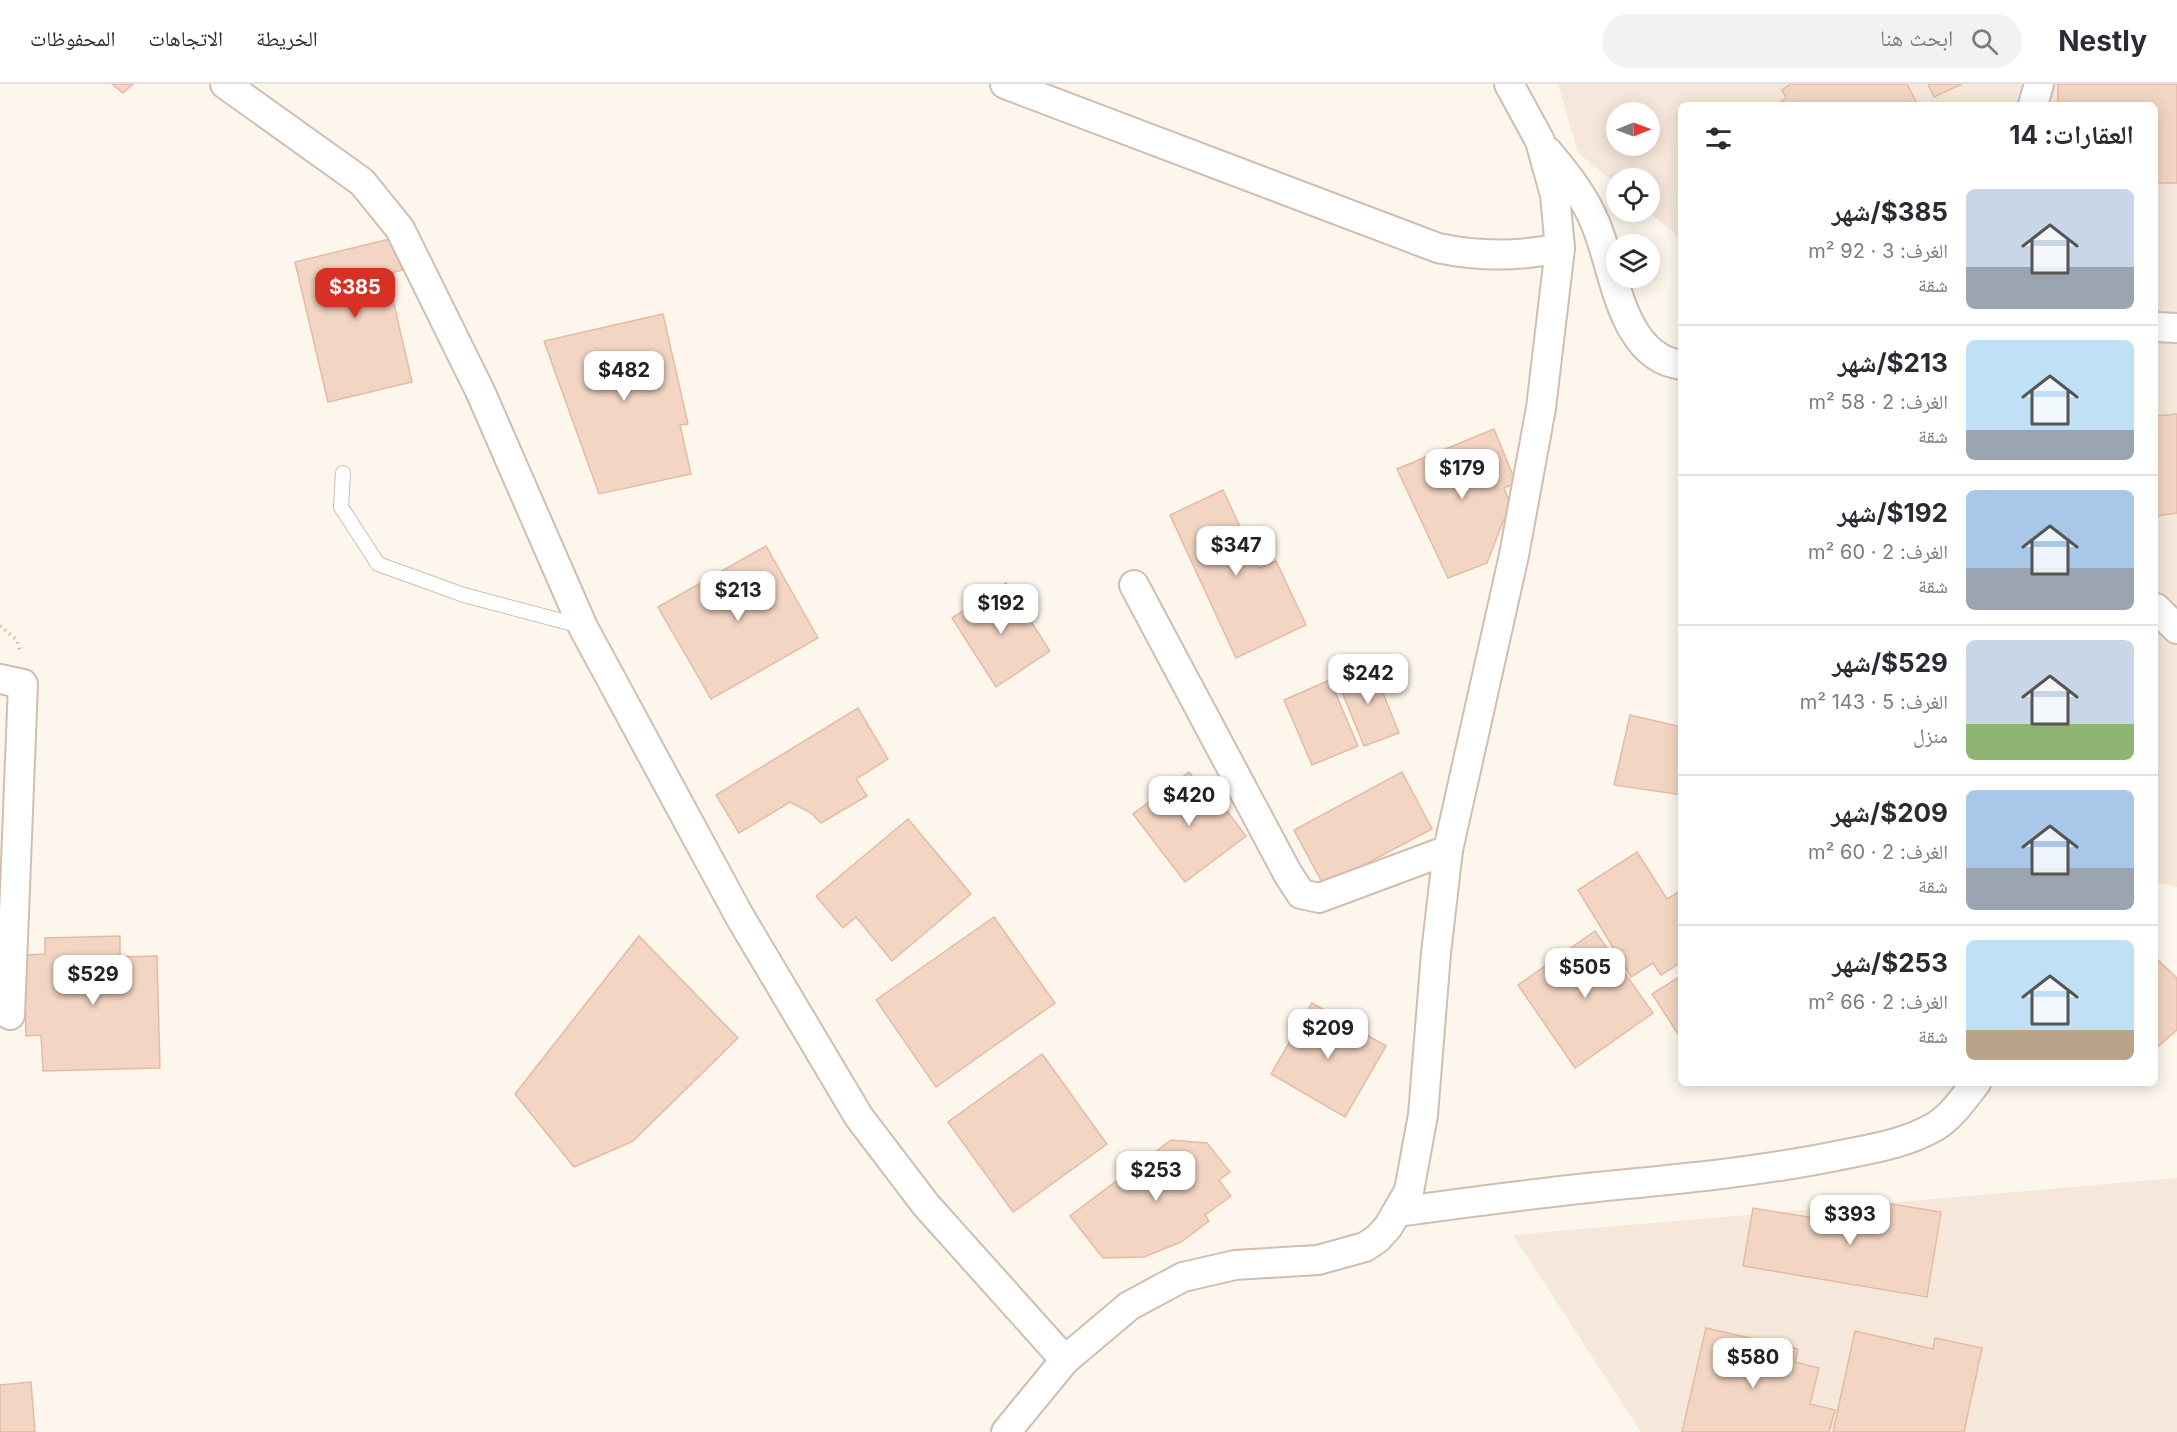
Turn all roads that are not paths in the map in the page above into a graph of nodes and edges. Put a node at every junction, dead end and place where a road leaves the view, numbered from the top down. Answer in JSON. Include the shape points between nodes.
{"nodes":[{"id":1,"x":225,"y":84,"type":"edge"},
{"id":2,"x":1005,"y":84,"type":"edge"},
{"id":3,"x":1509,"y":84,"type":"edge"},
{"id":4,"x":2039,"y":84,"type":"edge"},
{"id":5,"x":2033,"y":102,"type":"edge"},
{"id":6,"x":1540,"y":141,"type":"junction"},
{"id":7,"x":1560,"y":248,"type":"junction"},
{"id":8,"x":2158,"y":327,"type":"edge"},
{"id":9,"x":2177,"y":328,"type":"edge"},
{"id":10,"x":1678,"y":364,"type":"edge"},
{"id":11,"x":343,"y":473,"type":"dead end"},
{"id":12,"x":1134,"y":585,"type":"dead end"},
{"id":13,"x":2158,"y":610,"type":"edge"},
{"id":14,"x":583,"y":627,"type":"junction"},
{"id":15,"x":2177,"y":629,"type":"edge"},
{"id":16,"x":0,"y":679,"type":"edge"},
{"id":17,"x":1448,"y":850,"type":"junction"},
{"id":18,"x":10,"y":1015,"type":"dead end"},
{"id":19,"x":1974,"y":1086,"type":"edge"},
{"id":20,"x":1398,"y":1212,"type":"junction"},
{"id":21,"x":1065,"y":1360,"type":"junction"},
{"id":22,"x":1006,"y":1432,"type":"edge"}],
"edges":[{"from":1,"to":14,"type":"street","via":[[362,182],[400,229],[480,391]]},
{"from":2,"to":7,"type":"street","via":[[1438,248],[1508,256]]},
{"from":3,"to":6,"type":"street"},
{"from":4,"to":5,"type":"street"},
{"from":6,"to":7,"type":"street","via":[[1555,195]]},
{"from":6,"to":10,"type":"street","via":[[1570,179],[1596,225],[1635,334],[1651,353]]},
{"from":7,"to":17,"type":"street","via":[[1539,419],[1485,692]]},
{"from":8,"to":9,"type":"street"},
{"from":11,"to":14,"type":"lane","via":[[341,507],[378,564],[464,594]]},
{"from":12,"to":17,"type":"street","via":[[1301,894],[1319,898]]},
{"from":13,"to":15,"type":"street"},
{"from":14,"to":21,"type":"street","via":[[740,917],[859,1118],[926,1205]]},
{"from":16,"to":18,"type":"street","via":[[24,684]]},
{"from":17,"to":20,"type":"street","via":[[1420,1145],[1409,1191]]},
{"from":19,"to":20,"type":"street","via":[[1938,1125],[1882,1147],[1706,1178],[1596,1187]]},
{"from":20,"to":21,"type":"street","via":[[1377,1239],[1349,1253],[1318,1260],[1235,1265],[1183,1277],[1130,1306]]},
{"from":21,"to":22,"type":"street"}]}
